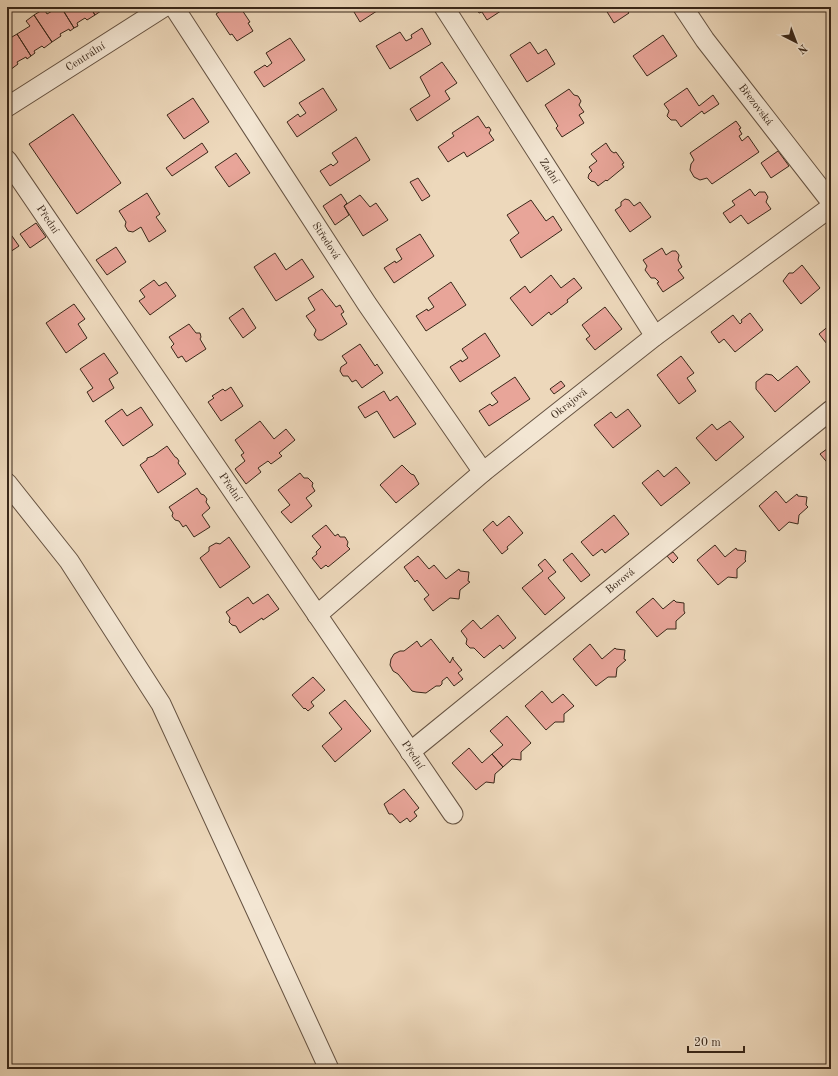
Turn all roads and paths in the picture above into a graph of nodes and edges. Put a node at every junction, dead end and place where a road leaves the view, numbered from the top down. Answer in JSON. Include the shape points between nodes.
{"nodes":[{"id":1,"x":164,"y":7,"type":"edge"},
{"id":2,"x":174,"y":7,"type":"edge"},
{"id":3,"x":444,"y":7,"type":"edge"},
{"id":4,"x":683,"y":7,"type":"edge"},
{"id":5,"x":7,"y":107,"type":"edge"},
{"id":6,"x":7,"y":160,"type":"edge"},
{"id":7,"x":831,"y":202,"type":"edge"},
{"id":8,"x":831,"y":207,"type":"edge"},
{"id":9,"x":655,"y":336,"type":"junction"},
{"id":10,"x":831,"y":410,"type":"edge"},
{"id":11,"x":483,"y":472,"type":"junction"},
{"id":12,"x":7,"y":482,"type":"edge"},
{"id":13,"x":317,"y":615,"type":"junction"},
{"id":14,"x":410,"y":752,"type":"junction"},
{"id":15,"x":453,"y":814,"type":"dead end"},
{"id":16,"x":330,"y":1069,"type":"edge"}],
"edges":[{"from":1,"to":5,"type":"street","name":"Centrální"},
{"from":2,"to":11,"type":"street","name":"Středová","via":[[367,304]]},
{"from":3,"to":9,"type":"street","name":"Zadní"},
{"from":4,"to":7,"type":"street","name":"Březovská","via":[[704,40]]},
{"from":6,"to":13,"type":"street","name":"Přední"},
{"from":8,"to":9,"type":"street","name":"Okrajová"},
{"from":9,"to":11,"type":"street","name":"Okrajová"},
{"from":10,"to":14,"type":"street","name":"Borová"},
{"from":11,"to":13,"type":"street","name":"Okrajová"},
{"from":12,"to":16,"type":"street","via":[[68,561],[161,704]]},
{"from":13,"to":14,"type":"street","name":"Přední"},
{"from":14,"to":15,"type":"street","name":"Přední"}]}
